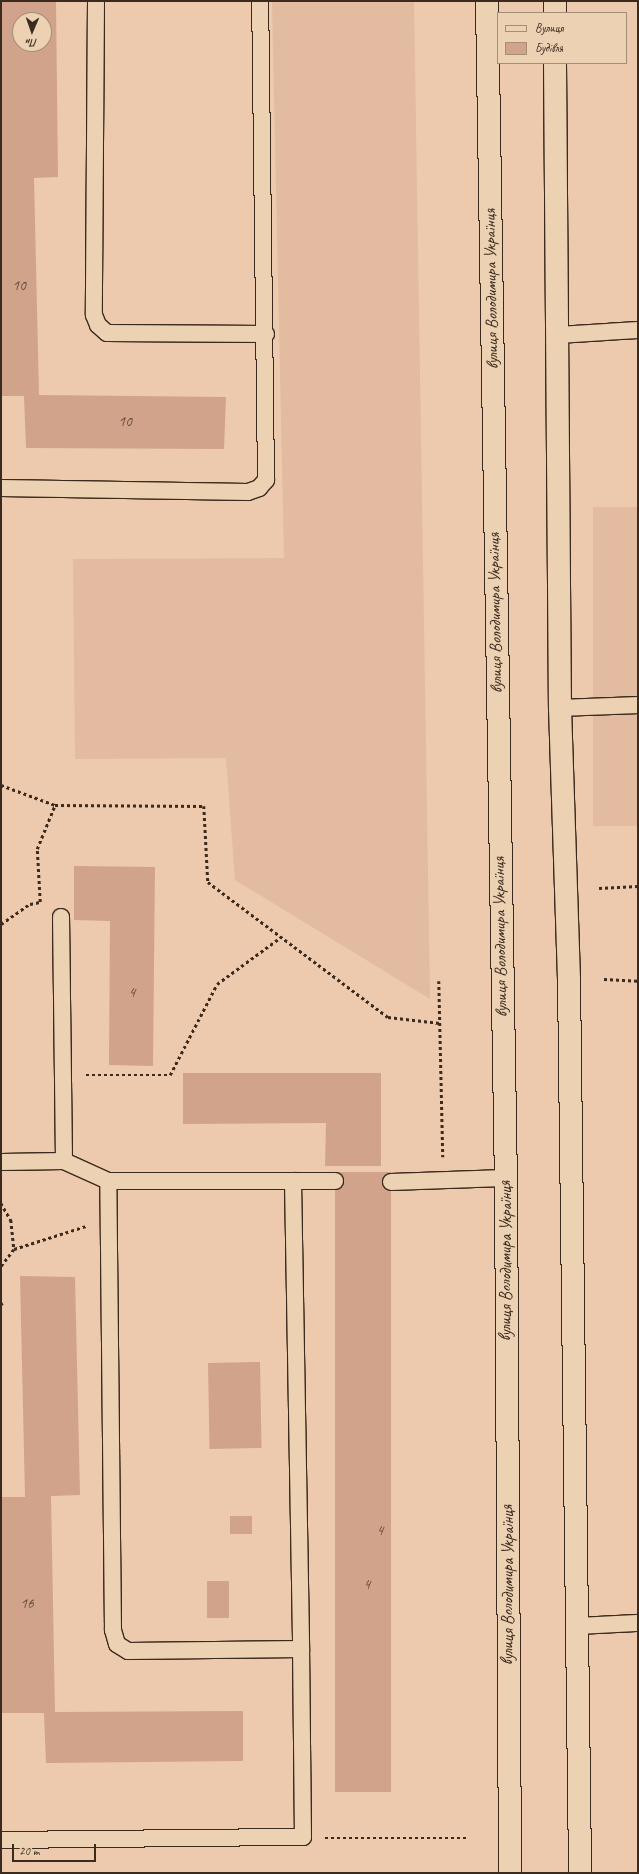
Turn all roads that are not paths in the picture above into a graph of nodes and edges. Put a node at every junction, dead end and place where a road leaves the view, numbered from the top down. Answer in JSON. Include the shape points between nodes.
{"nodes":[{"id":1,"x":96,"y":1,"type":"edge"},
{"id":2,"x":260,"y":1,"type":"edge"},
{"id":3,"x":487,"y":1,"type":"edge"},
{"id":4,"x":555,"y":1,"type":"edge"},
{"id":5,"x":555,"y":12,"type":"edge"},
{"id":6,"x":555,"y":64,"type":"edge"},
{"id":7,"x":638,"y":330,"type":"edge"},
{"id":8,"x":266,"y":334,"type":"junction"},
{"id":9,"x":558,"y":335,"type":"junction"},
{"id":10,"x":1,"y":488,"type":"edge"},
{"id":11,"x":638,"y":705,"type":"edge"},
{"id":12,"x":560,"y":708,"type":"junction"},
{"id":13,"x":61,"y":917,"type":"dead end"},
{"id":14,"x":64,"y":1161,"type":"junction"},
{"id":15,"x":1,"y":1162,"type":"edge"},
{"id":16,"x":506,"y":1178,"type":"junction"},
{"id":17,"x":108,"y":1181,"type":"junction"},
{"id":18,"x":293,"y":1181,"type":"junction"},
{"id":19,"x":335,"y":1181,"type":"dead end"},
{"id":20,"x":391,"y":1182,"type":"dead end"},
{"id":21,"x":638,"y":1623,"type":"edge"},
{"id":22,"x":576,"y":1626,"type":"junction"},
{"id":23,"x":301,"y":1649,"type":"junction"},
{"id":24,"x":1,"y":1840,"type":"edge"},
{"id":25,"x":510,"y":1873,"type":"edge"},
{"id":26,"x":580,"y":1873,"type":"edge"}],
"edges":[{"from":1,"to":8,"type":"lane","via":[[94,315],[98,325],[107,333]]},
{"from":2,"to":8,"type":"lane"},
{"from":3,"to":16,"type":"street","name":"вулиця Володимира Українця"},
{"from":4,"to":5,"type":"street"},
{"from":6,"to":9,"type":"street"},
{"from":7,"to":9,"type":"lane"},
{"from":8,"to":10,"type":"lane","via":[[266,480],[260,488],[248,492]]},
{"from":9,"to":12,"type":"street"},
{"from":11,"to":12,"type":"lane"},
{"from":12,"to":22,"type":"street","via":[[569,980]]},
{"from":13,"to":14,"type":"lane"},
{"from":14,"to":15,"type":"lane"},
{"from":14,"to":17,"type":"lane"},
{"from":16,"to":20,"type":"lane"},
{"from":16,"to":25,"type":"street","name":"вулиця Володимира Українця"},
{"from":17,"to":18,"type":"lane"},
{"from":17,"to":23,"type":"lane","via":[[113,1630],[117,1644],[128,1651]]},
{"from":18,"to":19,"type":"lane"},
{"from":18,"to":23,"type":"lane"},
{"from":21,"to":22,"type":"lane"},
{"from":22,"to":26,"type":"street"},
{"from":23,"to":24,"type":"lane","via":[[303,1837]]}]}
